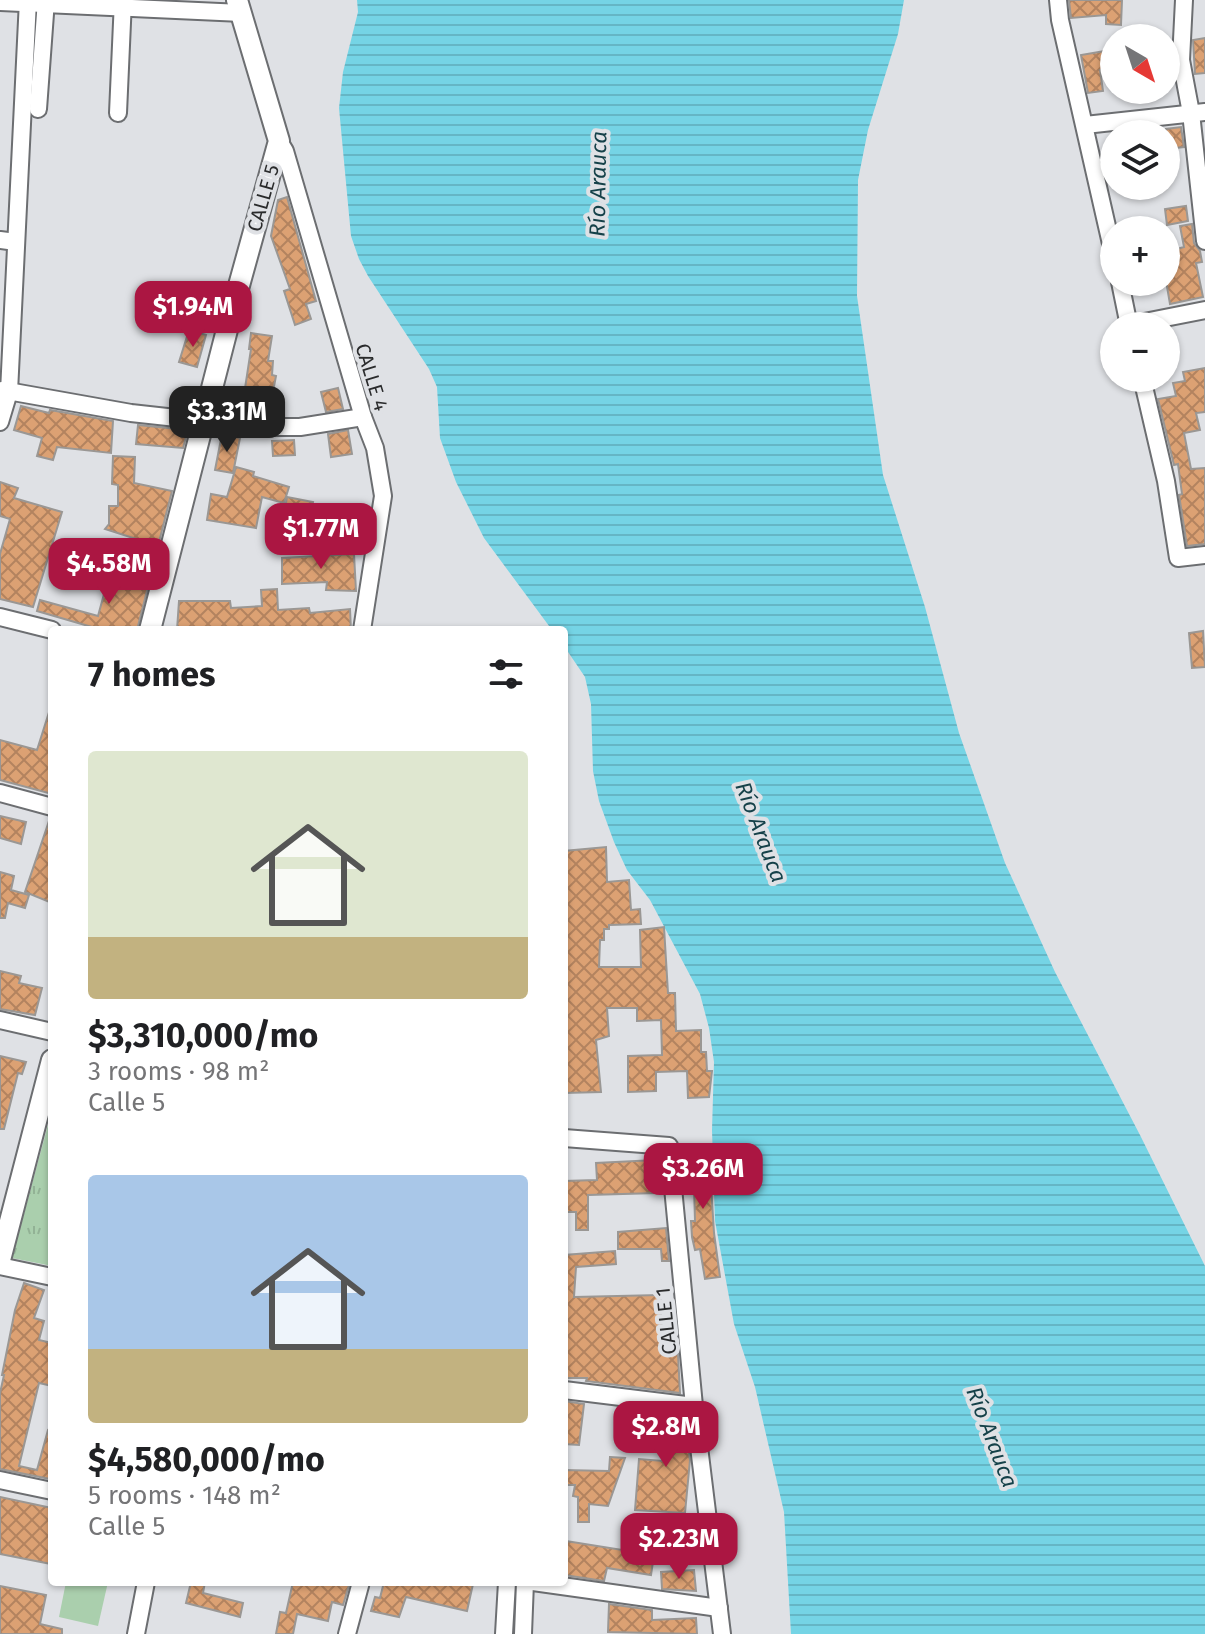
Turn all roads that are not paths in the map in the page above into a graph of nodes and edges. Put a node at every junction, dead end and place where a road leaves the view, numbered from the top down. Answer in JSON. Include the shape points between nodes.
{"nodes":[{"id":1,"x":1058,"y":0,"type":"edge"},
{"id":2,"x":1184,"y":0,"type":"edge"},
{"id":3,"x":28,"y":1,"type":"edge"},
{"id":4,"x":0,"y":2,"type":"edge"},
{"id":5,"x":46,"y":2,"type":"edge"},
{"id":6,"x":123,"y":4,"type":"edge"},
{"id":7,"x":239,"y":6,"type":"edge"},
{"id":8,"x":38,"y":109,"type":"dead end"},
{"id":9,"x":118,"y":113,"type":"dead end"},
{"id":10,"x":1198,"y":113,"type":"edge"},
{"id":11,"x":1085,"y":125,"type":"junction"},
{"id":12,"x":279,"y":141,"type":"junction"},
{"id":13,"x":1105,"y":216,"type":"edge"},
{"id":14,"x":8,"y":241,"type":"edge"},
{"id":15,"x":1205,"y":241,"type":"edge"},
{"id":16,"x":1205,"y":310,"type":"edge"},
{"id":17,"x":1180,"y":315,"type":"edge"},
{"id":18,"x":5,"y":391,"type":"edge"},
{"id":19,"x":1145,"y":392,"type":"edge"},
{"id":20,"x":363,"y":417,"type":"junction"},
{"id":21,"x":205,"y":419,"type":"junction"},
{"id":22,"x":0,"y":422,"type":"edge"},
{"id":23,"x":1205,"y":555,"type":"edge"},
{"id":24,"x":0,"y":617,"type":"edge"},
{"id":25,"x":151,"y":626,"type":"edge"},
{"id":26,"x":363,"y":626,"type":"edge"},
{"id":27,"x":48,"y":629,"type":"edge"},
{"id":28,"x":0,"y":793,"type":"edge"},
{"id":29,"x":48,"y":806,"type":"edge"},
{"id":30,"x":0,"y":1020,"type":"edge"},
{"id":31,"x":48,"y":1031,"type":"edge"},
{"id":32,"x":48,"y":1076,"type":"edge"},
{"id":33,"x":568,"y":1138,"type":"edge"},
{"id":34,"x":0,"y":1263,"type":"edge"},
{"id":35,"x":48,"y":1276,"type":"edge"},
{"id":36,"x":568,"y":1390,"type":"edge"},
{"id":37,"x":694,"y":1406,"type":"junction"},
{"id":38,"x":0,"y":1480,"type":"edge"},
{"id":39,"x":48,"y":1490,"type":"edge"},
{"id":40,"x":145,"y":1586,"type":"edge"},
{"id":41,"x":360,"y":1586,"type":"edge"},
{"id":42,"x":507,"y":1586,"type":"edge"},
{"id":43,"x":525,"y":1586,"type":"edge"},
{"id":44,"x":562,"y":1586,"type":"edge"},
{"id":45,"x":719,"y":1608,"type":"junction"},
{"id":46,"x":136,"y":1634,"type":"edge"},
{"id":47,"x":347,"y":1634,"type":"edge"},
{"id":48,"x":504,"y":1634,"type":"edge"},
{"id":49,"x":523,"y":1634,"type":"edge"},
{"id":50,"x":722,"y":1634,"type":"edge"}],
"edges":[{"from":1,"to":11,"type":"street"},
{"from":2,"to":10,"type":"street","via":[[1181,60]]},
{"from":3,"to":4,"type":"street"},
{"from":3,"to":5,"type":"street"},
{"from":3,"to":14,"type":"street"},
{"from":5,"to":6,"type":"street"},
{"from":5,"to":8,"type":"street"},
{"from":6,"to":7,"type":"street"},
{"from":6,"to":9,"type":"street"},
{"from":7,"to":12,"type":"main road","name":"CALLE 5"},
{"from":10,"to":11,"type":"street"},
{"from":10,"to":15,"type":"street"},
{"from":11,"to":13,"type":"street"},
{"from":12,"to":20,"type":"street","name":"CALLE 4"},
{"from":12,"to":21,"type":"main road","name":"CALLE 5"},
{"from":14,"to":18,"type":"street"},
{"from":16,"to":17,"type":"street"},
{"from":18,"to":21,"type":"street","via":[[131,413]]},
{"from":18,"to":22,"type":"street"},
{"from":19,"to":23,"type":"street","via":[[1178,558]]},
{"from":20,"to":21,"type":"street","via":[[300,427]]},
{"from":20,"to":26,"type":"street","name":"CALLE 4","via":[[375,448],[383,496]]},
{"from":21,"to":25,"type":"main road","name":"CALLE 5"},
{"from":24,"to":27,"type":"street"},
{"from":28,"to":29,"type":"street"},
{"from":30,"to":31,"type":"street"},
{"from":32,"to":34,"type":"main road"},
{"from":33,"to":37,"type":"street","name":"CALLE 1","via":[[669,1146]]},
{"from":34,"to":35,"type":"street"},
{"from":36,"to":37,"type":"street"},
{"from":37,"to":45,"type":"street","name":"CALLE 1"},
{"from":38,"to":39,"type":"street"},
{"from":40,"to":46,"type":"street"},
{"from":41,"to":47,"type":"street"},
{"from":42,"to":48,"type":"street"},
{"from":43,"to":49,"type":"street"},
{"from":44,"to":45,"type":"street"},
{"from":45,"to":50,"type":"street","name":"CALLE 1"}]}
